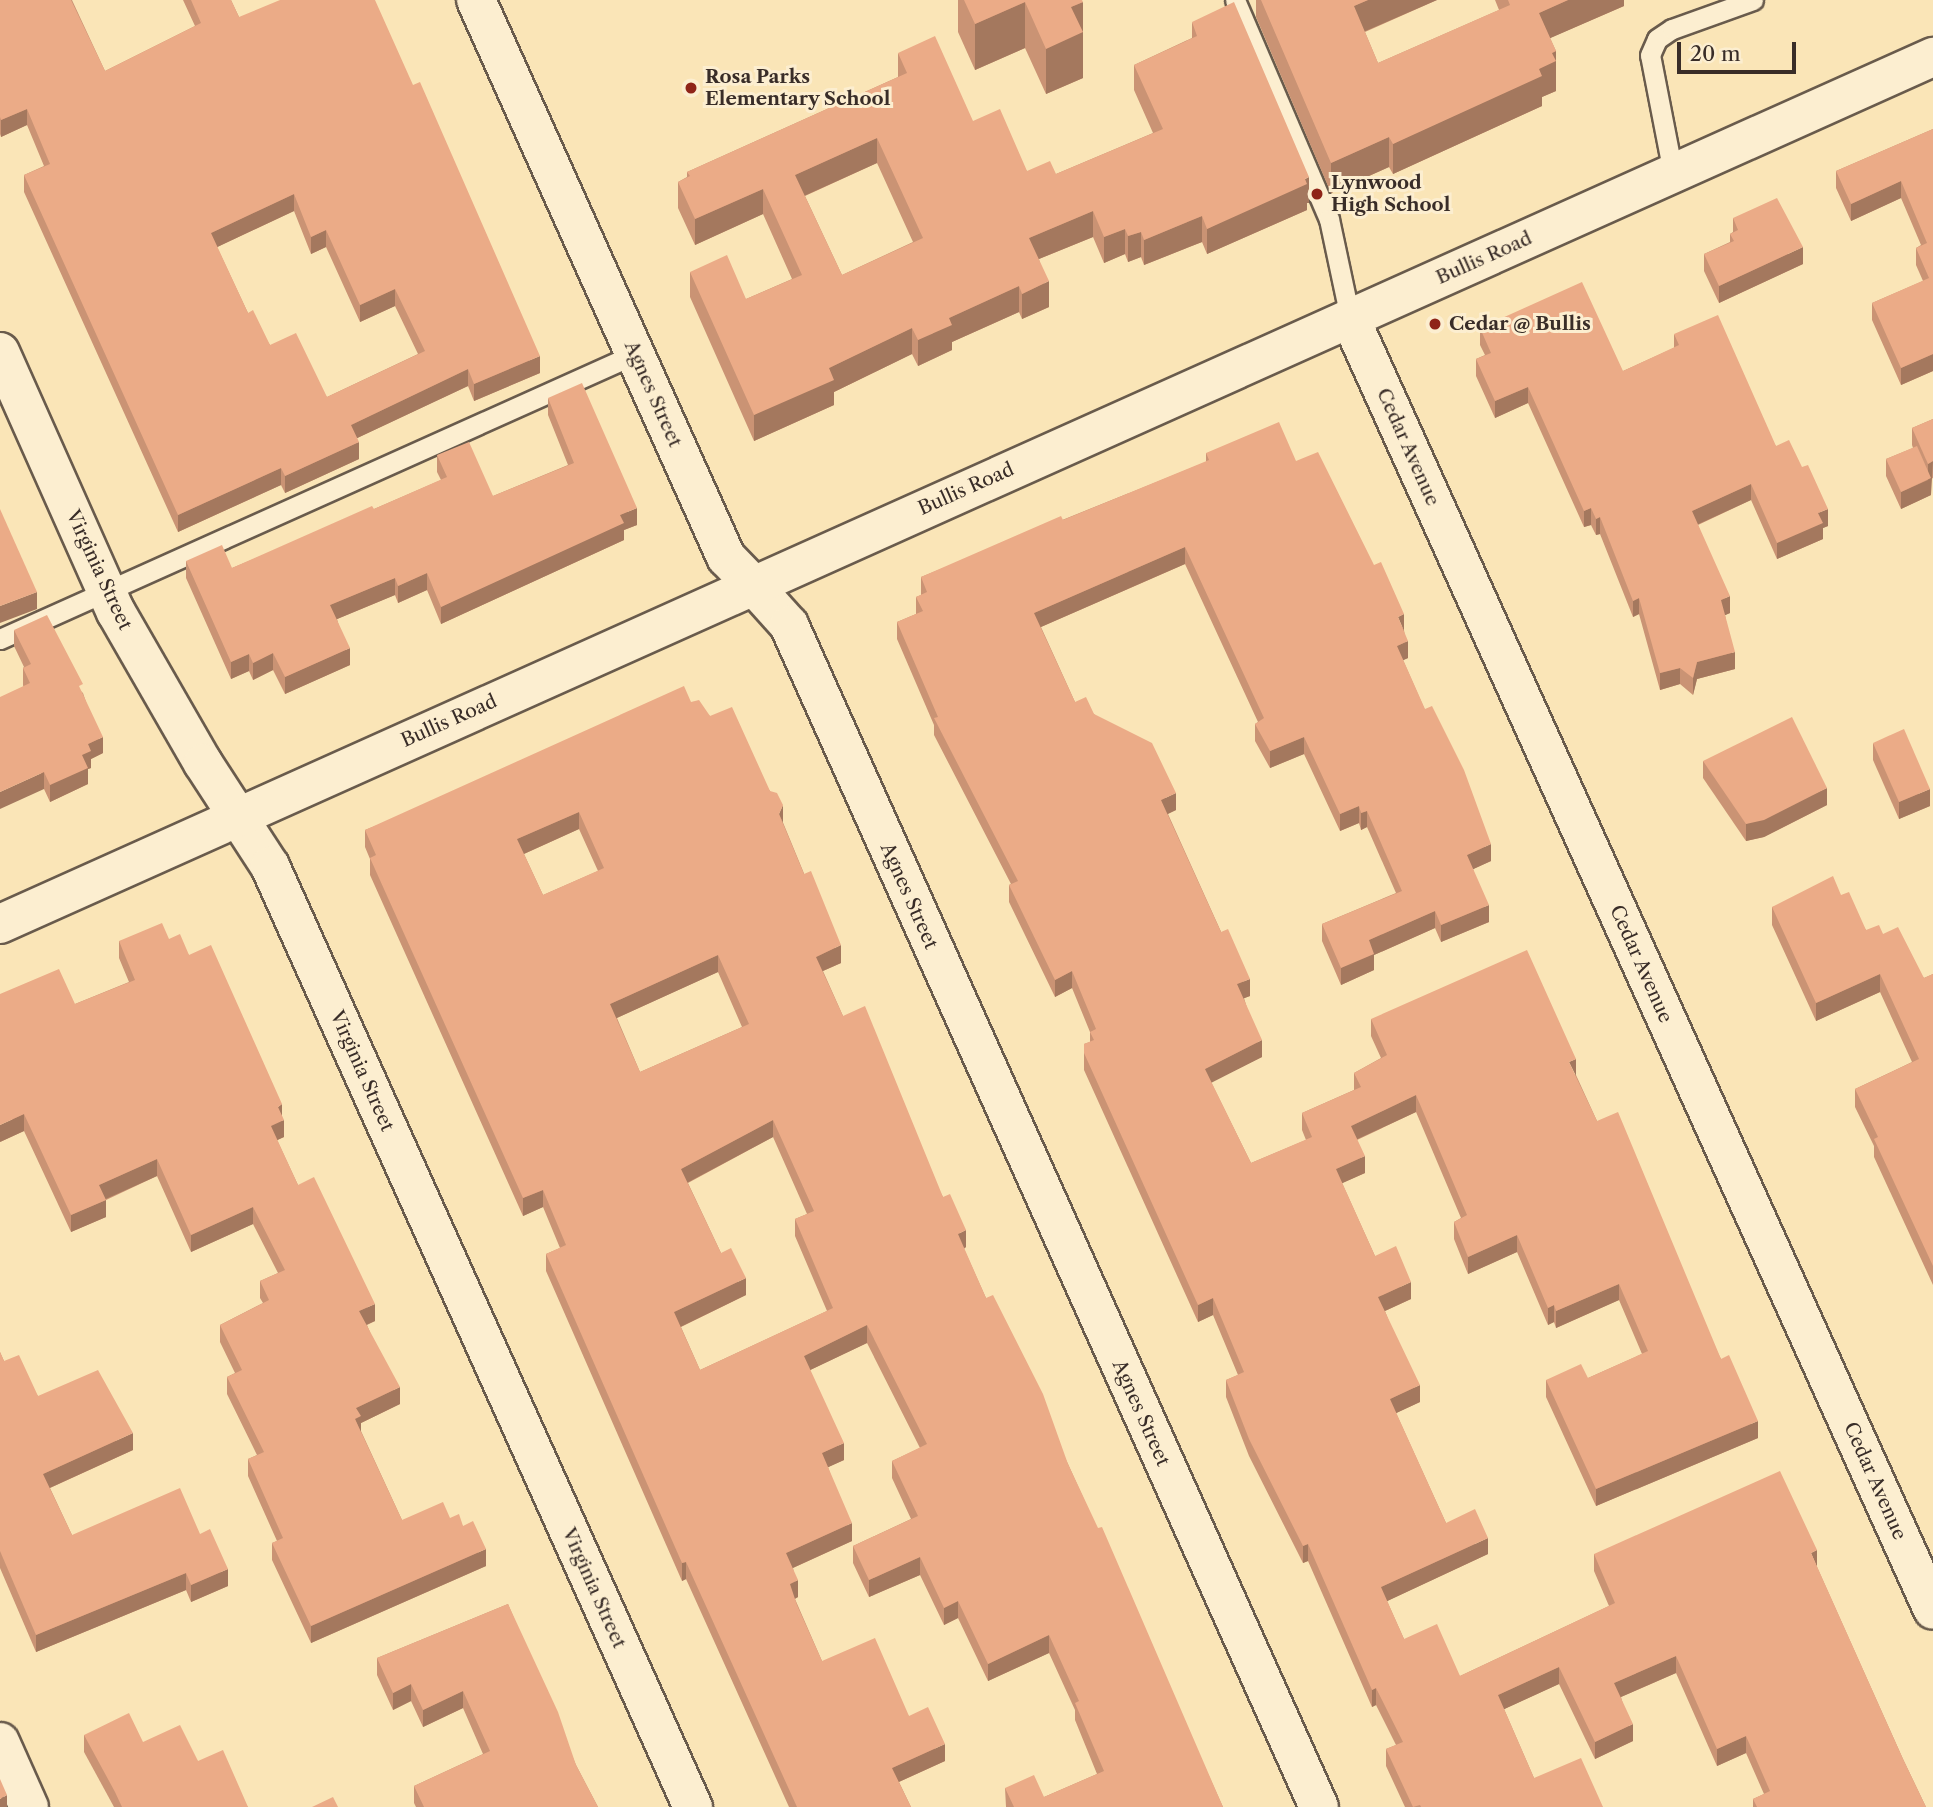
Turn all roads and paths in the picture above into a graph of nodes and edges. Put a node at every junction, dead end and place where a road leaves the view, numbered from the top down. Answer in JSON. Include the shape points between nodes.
{"nodes":[{"id":1,"x":476,"y":0,"type":"edge"},
{"id":2,"x":1235,"y":0,"type":"edge"},
{"id":3,"x":1753,"y":0,"type":"edge"},
{"id":4,"x":1933,"y":57,"type":"edge"},
{"id":5,"x":1673,"y":173,"type":"junction"},
{"id":6,"x":1350,"y":318,"type":"junction"},
{"id":7,"x":0,"y":352,"type":"edge"},
{"id":8,"x":635,"y":354,"type":"junction"},
{"id":9,"x":753,"y":585,"type":"junction"},
{"id":10,"x":106,"y":592,"type":"junction"},
{"id":11,"x":0,"y":639,"type":"edge"},
{"id":12,"x":237,"y":817,"type":"junction"},
{"id":13,"x":0,"y":924,"type":"edge"},
{"id":14,"x":1933,"y":1610,"type":"edge"},
{"id":15,"x":0,"y":1742,"type":"edge"},
{"id":16,"x":29,"y":1807,"type":"edge"},
{"id":17,"x":693,"y":1807,"type":"edge"},
{"id":18,"x":1319,"y":1807,"type":"edge"}],
"edges":[{"from":1,"to":8,"type":"street","name":"Agnes Street"},
{"from":2,"to":6,"type":"lane","via":[[1329,219]]},
{"from":3,"to":5,"type":"lane","via":[[1672,29],[1657,39],[1650,55]]},
{"from":4,"to":5,"type":"street","name":"Bullis Road"},
{"from":5,"to":6,"type":"street","name":"Bullis Road"},
{"from":6,"to":9,"type":"street","name":"Bullis Road"},
{"from":6,"to":14,"type":"street","name":"Cedar Avenue"},
{"from":7,"to":10,"type":"street","name":"Virginia Street"},
{"from":8,"to":9,"type":"street","name":"Agnes Street","via":[[726,557]]},
{"from":8,"to":10,"type":"lane"},
{"from":9,"to":12,"type":"street","name":"Bullis Road"},
{"from":9,"to":18,"type":"street","name":"Agnes Street","via":[[789,625]]},
{"from":10,"to":11,"type":"lane"},
{"from":10,"to":12,"type":"street","name":"Virginia Street"},
{"from":12,"to":13,"type":"street","name":"Bullis Road"},
{"from":12,"to":17,"type":"street","name":"Virginia Street","via":[[270,866]]},
{"from":15,"to":16,"type":"street"}]}
